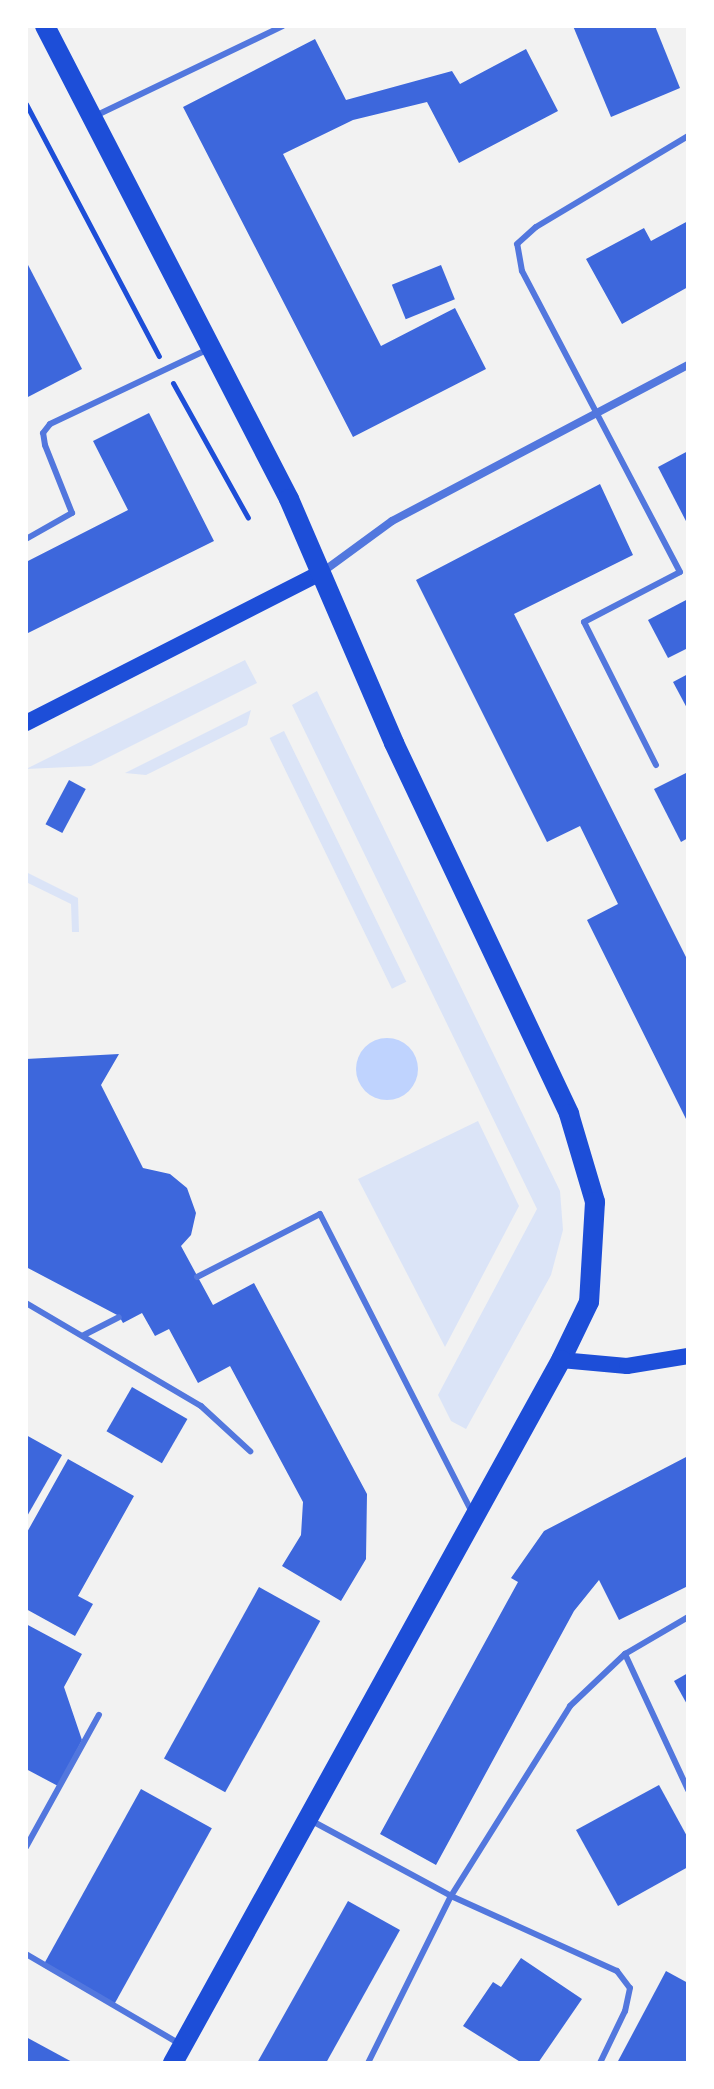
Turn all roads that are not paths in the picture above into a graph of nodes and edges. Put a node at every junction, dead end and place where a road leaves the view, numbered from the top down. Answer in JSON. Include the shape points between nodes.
{"nodes":[{"id":1,"x":45,"y":26,"type":"edge"},
{"id":2,"x":283,"y":26,"type":"edge"},
{"id":3,"x":93,"y":117,"type":"junction"},
{"id":4,"x":688,"y":136,"type":"edge"},
{"id":5,"x":212,"y":347,"type":"junction"},
{"id":6,"x":688,"y":365,"type":"edge"},
{"id":7,"x":598,"y":412,"type":"junction"},
{"id":8,"x":26,"y":539,"type":"edge"},
{"id":9,"x":320,"y":573,"type":"junction"},
{"id":10,"x":26,"y":723,"type":"edge"},
{"id":11,"x":656,"y":765,"type":"dead end"},
{"id":12,"x":197,"y":1277,"type":"dead end"},
{"id":13,"x":26,"y":1303,"type":"edge"},
{"id":14,"x":119,"y":1317,"type":"dead end"},
{"id":15,"x":84,"y":1335,"type":"junction"},
{"id":16,"x":688,"y":1356,"type":"edge"},
{"id":17,"x":561,"y":1360,"type":"junction"},
{"id":18,"x":250,"y":1451,"type":"dead end"},
{"id":19,"x":475,"y":1519,"type":"junction"},
{"id":20,"x":688,"y":1617,"type":"edge"},
{"id":21,"x":625,"y":1654,"type":"junction"},
{"id":22,"x":99,"y":1715,"type":"dead end"},
{"id":23,"x":688,"y":1790,"type":"edge"},
{"id":24,"x":309,"y":1819,"type":"junction"},
{"id":25,"x":26,"y":1847,"type":"edge"},
{"id":26,"x":451,"y":1896,"type":"junction"},
{"id":27,"x":26,"y":1954,"type":"edge"},
{"id":28,"x":178,"y":2054,"type":"edge"},
{"id":29,"x":368,"y":2063,"type":"edge"},
{"id":30,"x":600,"y":2063,"type":"edge"}],
"edges":[{"from":1,"to":3,"type":"main road"},
{"from":2,"to":3,"type":"lane"},
{"from":3,"to":5,"type":"main road"},
{"from":4,"to":7,"type":"lane","via":[[536,227],[517,244],[522,271]]},
{"from":5,"to":8,"type":"lane","via":[[50,424],[43,433],[45,445],[72,513]]},
{"from":5,"to":9,"type":"main road"},
{"from":6,"to":7,"type":"street"},
{"from":7,"to":9,"type":"street","via":[[392,521]]},
{"from":7,"to":11,"type":"lane","via":[[680,572],[584,622]]},
{"from":9,"to":10,"type":"main road"},
{"from":9,"to":17,"type":"main road","via":[[581,1142],[595,1202],[595,1269],[589,1302]]},
{"from":12,"to":19,"type":"lane","via":[[320,1214]]},
{"from":13,"to":15,"type":"lane"},
{"from":14,"to":15,"type":"lane"},
{"from":15,"to":18,"type":"lane","via":[[201,1406]]},
{"from":16,"to":17,"type":"main road","via":[[627,1366]]},
{"from":17,"to":19,"type":"main road"},
{"from":19,"to":24,"type":"main road"},
{"from":20,"to":21,"type":"lane"},
{"from":21,"to":23,"type":"lane"},
{"from":21,"to":26,"type":"lane","via":[[570,1706]]},
{"from":22,"to":25,"type":"lane"},
{"from":24,"to":26,"type":"lane"},
{"from":24,"to":28,"type":"main road"},
{"from":26,"to":29,"type":"lane"},
{"from":26,"to":30,"type":"lane","via":[[617,1971],[630,1988]]},
{"from":27,"to":28,"type":"lane"}]}
